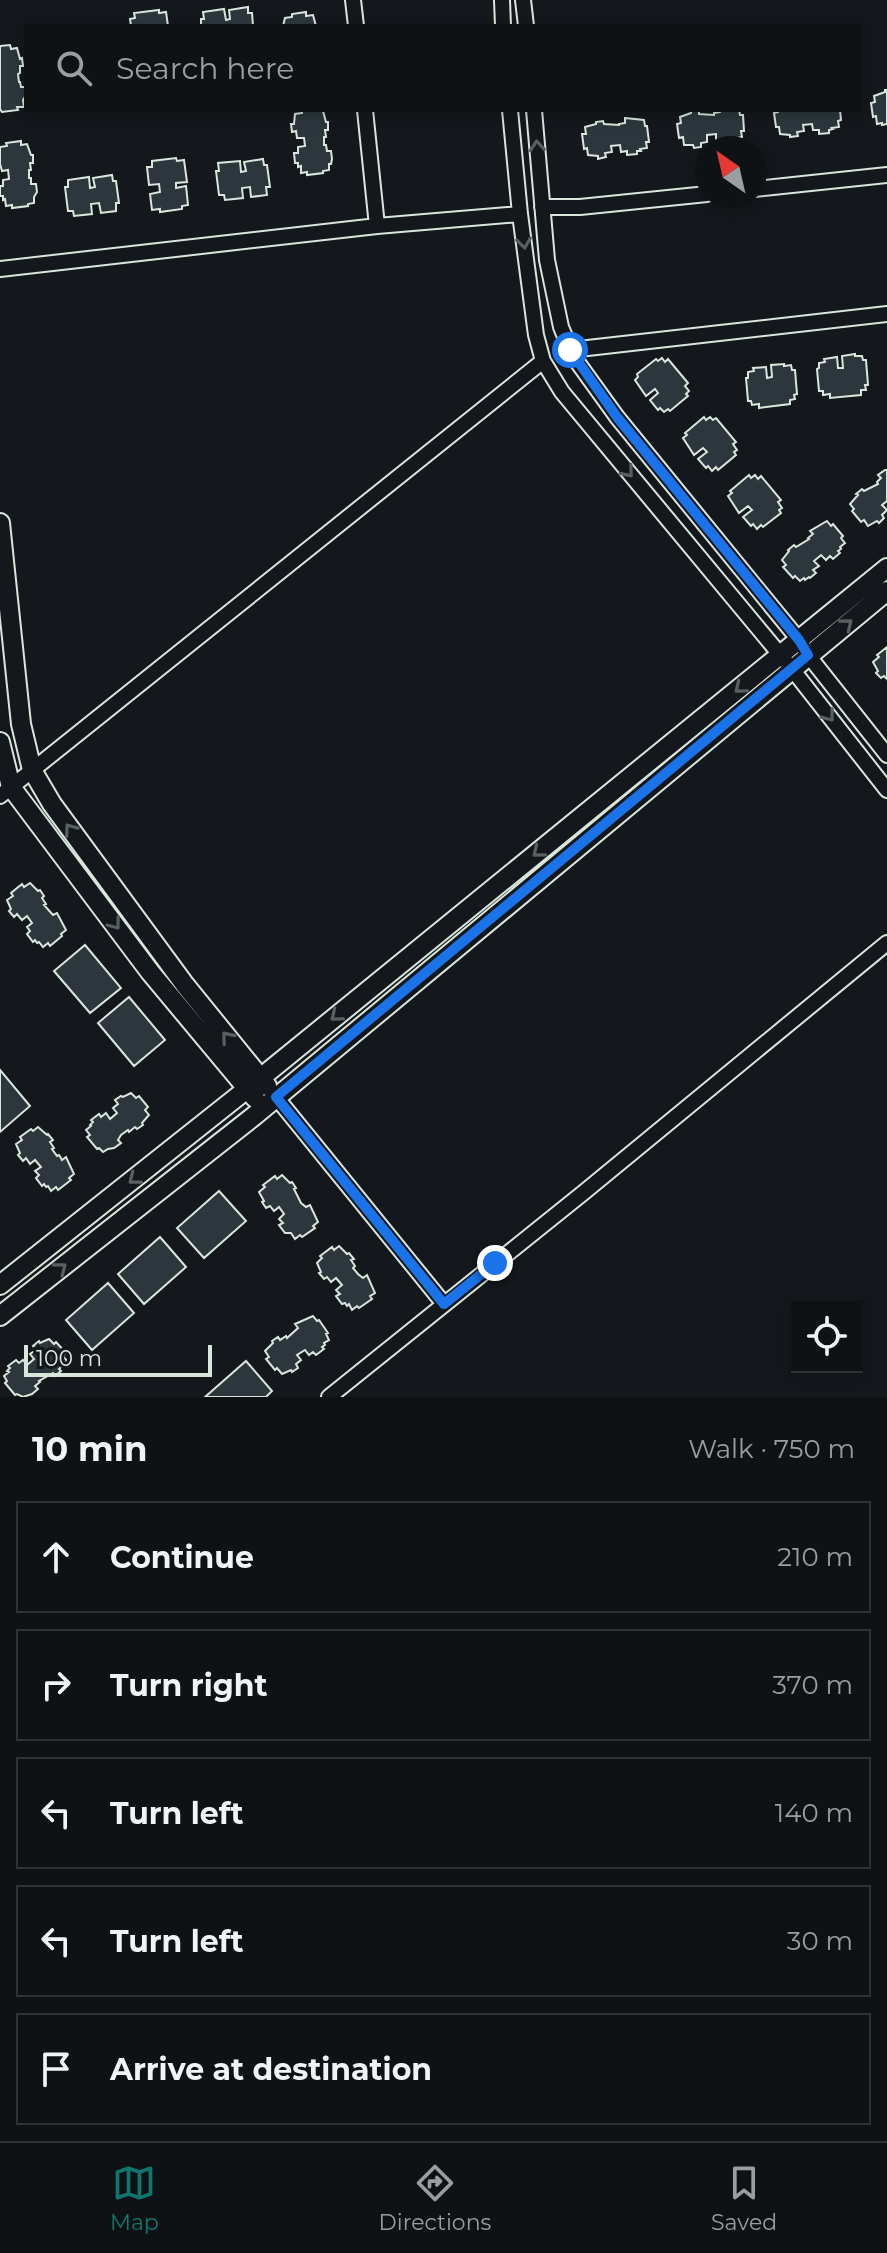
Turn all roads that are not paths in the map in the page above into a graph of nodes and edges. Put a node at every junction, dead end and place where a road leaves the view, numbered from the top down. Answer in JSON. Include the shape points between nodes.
{"nodes":[{"id":1,"x":353,"y":0,"type":"edge"},
{"id":2,"x":502,"y":0,"type":"edge"},
{"id":3,"x":523,"y":0,"type":"edge"},
{"id":4,"x":356,"y":24,"type":"edge"},
{"id":5,"x":503,"y":24,"type":"edge"},
{"id":6,"x":526,"y":24,"type":"edge"},
{"id":7,"x":365,"y":112,"type":"edge"},
{"id":8,"x":510,"y":112,"type":"edge"},
{"id":9,"x":534,"y":112,"type":"edge"},
{"id":10,"x":887,"y":175,"type":"edge"},
{"id":11,"x":767,"y":188,"type":"edge"},
{"id":12,"x":695,"y":195,"type":"edge"},
{"id":13,"x":542,"y":207,"type":"junction"},
{"id":14,"x":520,"y":214,"type":"junction"},
{"id":15,"x":377,"y":226,"type":"junction"},
{"id":16,"x":0,"y":269,"type":"edge"},
{"id":17,"x":887,"y":314,"type":"edge"},
{"id":18,"x":570,"y":350,"type":"junction"},
{"id":19,"x":543,"y":361,"type":"junction"},
{"id":20,"x":0,"y":523,"type":"edge"},
{"id":21,"x":887,"y":568,"type":"edge"},
{"id":22,"x":887,"y":591,"type":"edge"},
{"id":23,"x":803,"y":648,"type":"junction"},
{"id":24,"x":786,"y":662,"type":"junction"},
{"id":25,"x":0,"y":742,"type":"edge"},
{"id":26,"x":887,"y":755,"type":"edge"},
{"id":27,"x":32,"y":770,"type":"junction"},
{"id":28,"x":887,"y":790,"type":"edge"},
{"id":29,"x":6,"y":792,"type":"edge"},
{"id":30,"x":887,"y":943,"type":"edge"},
{"id":31,"x":254,"y":1083,"type":"junction"},
{"id":32,"x":270,"y":1102,"type":"junction"},
{"id":33,"x":0,"y":1285,"type":"edge"},
{"id":34,"x":444,"y":1304,"type":"junction"},
{"id":35,"x":0,"y":1316,"type":"edge"},
{"id":36,"x":329,"y":1397,"type":"edge"}],
"edges":[{"from":1,"to":4,"type":"street"},
{"from":2,"to":5,"type":"street"},
{"from":3,"to":6,"type":"street"},
{"from":7,"to":15,"type":"street"},
{"from":8,"to":14,"type":"street"},
{"from":13,"to":9,"type":"street","one_way":true},
{"from":10,"to":11,"type":"street"},
{"from":12,"to":13,"type":"street"},
{"from":13,"to":18,"type":"street","via":[[547,260]]},
{"from":14,"to":15,"type":"street"},
{"from":14,"to":19,"type":"street","one_way":true},
{"from":15,"to":16,"type":"street"},
{"from":17,"to":18,"type":"street"},
{"from":18,"to":23,"type":"street","via":[[617,417]]},
{"from":19,"to":24,"type":"street","one_way":true,"via":[[562,392]]},
{"from":19,"to":27,"type":"street"},
{"from":20,"to":27,"type":"main road","via":[[21,724]]},
{"from":21,"to":23,"type":"main road"},
{"from":23,"to":22,"type":"main road","one_way":true},
{"from":23,"to":24,"type":"main road"},
{"from":23,"to":26,"type":"street"},
{"from":24,"to":28,"type":"street","one_way":true},
{"from":24,"to":31,"type":"main road","one_way":true},
{"from":24,"to":32,"type":"main road"},
{"from":25,"to":29,"type":"main road"},
{"from":27,"to":29,"type":"street"},
{"from":31,"to":27,"type":"main road","one_way":true},
{"from":29,"to":31,"type":"main road","one_way":true,"via":[[150,972]]},
{"from":30,"to":34,"type":"street"},
{"from":31,"to":32,"type":"main road"},
{"from":31,"to":33,"type":"main road","one_way":true},
{"from":32,"to":34,"type":"street"},
{"from":35,"to":32,"type":"main road","one_way":true},
{"from":34,"to":36,"type":"street"}]}
